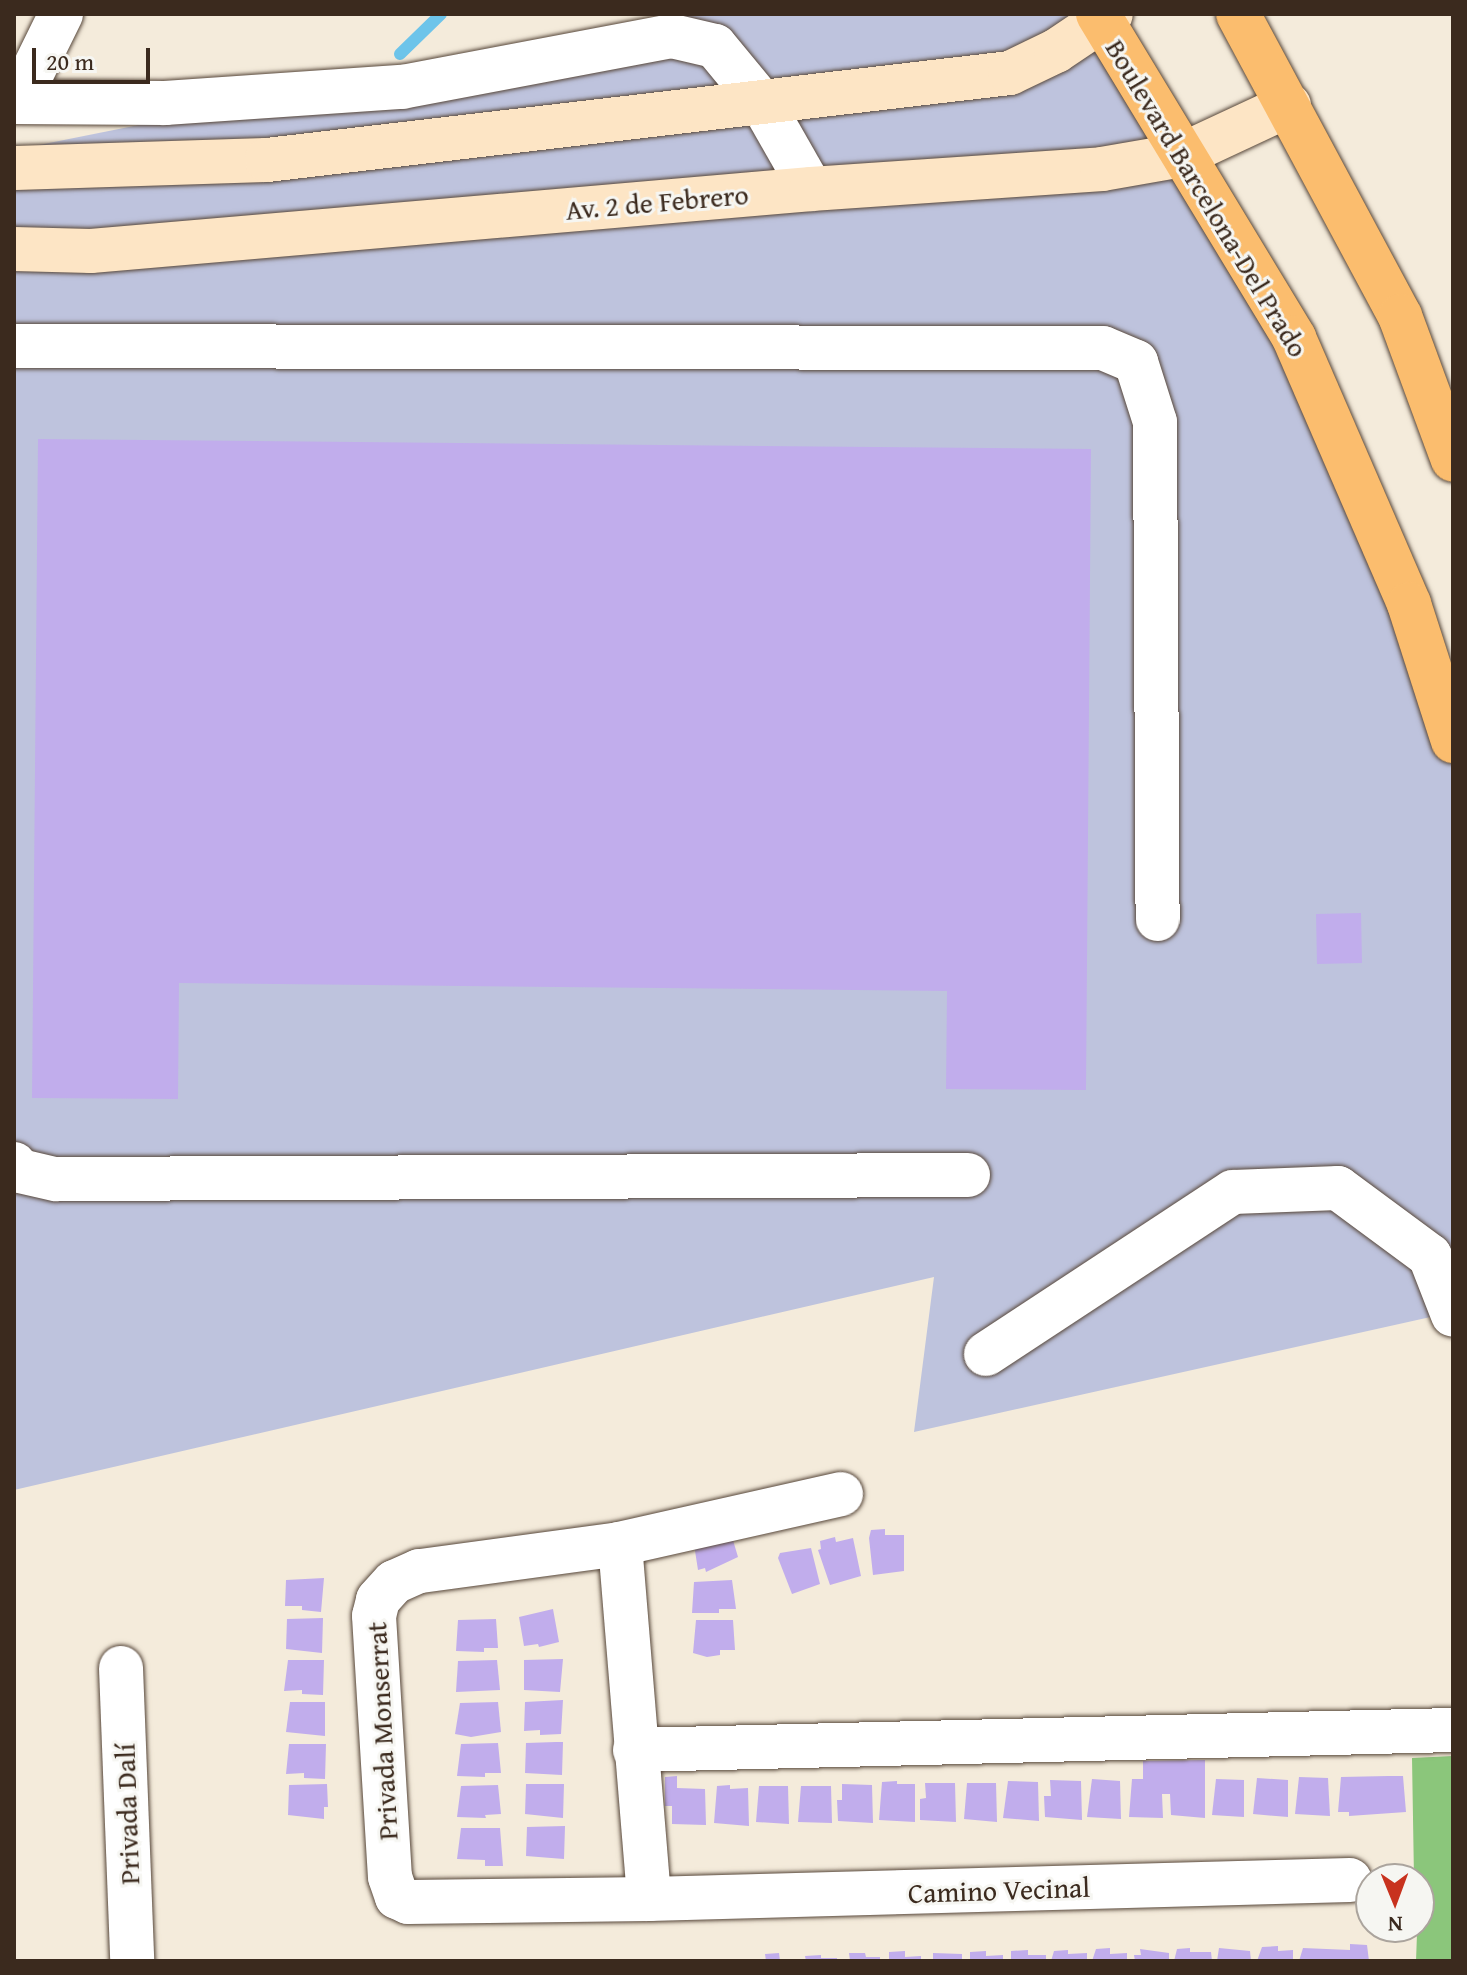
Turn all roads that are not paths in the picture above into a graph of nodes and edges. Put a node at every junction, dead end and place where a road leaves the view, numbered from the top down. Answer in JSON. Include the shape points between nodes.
{"nodes":[{"id":1,"x":61,"y":14,"type":"edge"},
{"id":2,"x":1238,"y":14,"type":"edge"},
{"id":3,"x":1103,"y":16,"type":"edge"},
{"id":4,"x":14,"y":83,"type":"edge"},
{"id":5,"x":14,"y":102,"type":"edge"},
{"id":6,"x":762,"y":103,"type":"junction"},
{"id":7,"x":1289,"y":105,"type":"junction"},
{"id":8,"x":1182,"y":155,"type":"junction"},
{"id":9,"x":14,"y":168,"type":"edge"},
{"id":10,"x":811,"y":189,"type":"junction"},
{"id":11,"x":14,"y":249,"type":"edge"},
{"id":12,"x":14,"y":346,"type":"edge"},
{"id":13,"x":1453,"y":460,"type":"edge"},
{"id":14,"x":1453,"y":741,"type":"edge"},
{"id":15,"x":1158,"y":919,"type":"dead end"},
{"id":16,"x":14,"y":1164,"type":"edge"},
{"id":17,"x":968,"y":1175,"type":"dead end"},
{"id":18,"x":1453,"y":1315,"type":"edge"},
{"id":19,"x":986,"y":1354,"type":"dead end"},
{"id":20,"x":841,"y":1494,"type":"dead end"},
{"id":21,"x":620,"y":1544,"type":"junction"},
{"id":22,"x":121,"y":1668,"type":"dead end"},
{"id":23,"x":1453,"y":1730,"type":"edge"},
{"id":24,"x":635,"y":1750,"type":"junction"},
{"id":25,"x":1350,"y":1880,"type":"dead end"},
{"id":26,"x":649,"y":1899,"type":"junction"},
{"id":27,"x":132,"y":1961,"type":"edge"}],
"edges":[{"from":1,"to":4,"type":"street","via":[[31,75]]},
{"from":2,"to":7,"type":"main road"},
{"from":3,"to":6,"type":"main road","via":[[1056,51],[1010,73]]},
{"from":3,"to":8,"type":"main road","name":"Boulevard Barcelona-Del Prado"},
{"from":5,"to":6,"type":"street","via":[[165,103],[402,87],[672,36],[715,46]]},
{"from":6,"to":9,"type":"main road","via":[[267,160]]},
{"from":6,"to":10,"type":"street"},
{"from":7,"to":8,"type":"main road","name":"Av. 2 de Febrero"},
{"from":7,"to":13,"type":"main road","via":[[1400,316]]},
{"from":8,"to":10,"type":"main road","name":"Av. 2 de Febrero","via":[[1102,169]]},
{"from":8,"to":14,"type":"main road","name":"Boulevard Barcelona-Del Prado","via":[[1294,338],[1409,604]]},
{"from":10,"to":11,"type":"main road","name":"Av. 2 de Febrero","via":[[91,251]]},
{"from":12,"to":15,"type":"street","via":[[1103,348],[1136,362],[1155,422]]},
{"from":16,"to":17,"type":"street","via":[[20,1171],[56,1179]]},
{"from":18,"to":19,"type":"street","via":[[1430,1256],[1338,1188],[1233,1192]]},
{"from":20,"to":21,"type":"street","name":"Privada Monserrat"},
{"from":21,"to":24,"type":"street"},
{"from":21,"to":26,"type":"street","name":"Privada Monserrat","via":[[419,1571],[394,1582],[378,1600],[374,1616],[390,1877],[397,1897],[408,1902]]},
{"from":22,"to":27,"type":"street","name":"Privada Dalí"},
{"from":23,"to":24,"type":"street"},
{"from":24,"to":26,"type":"street"},
{"from":25,"to":26,"type":"street","name":"Camino Vecinal"}]}
